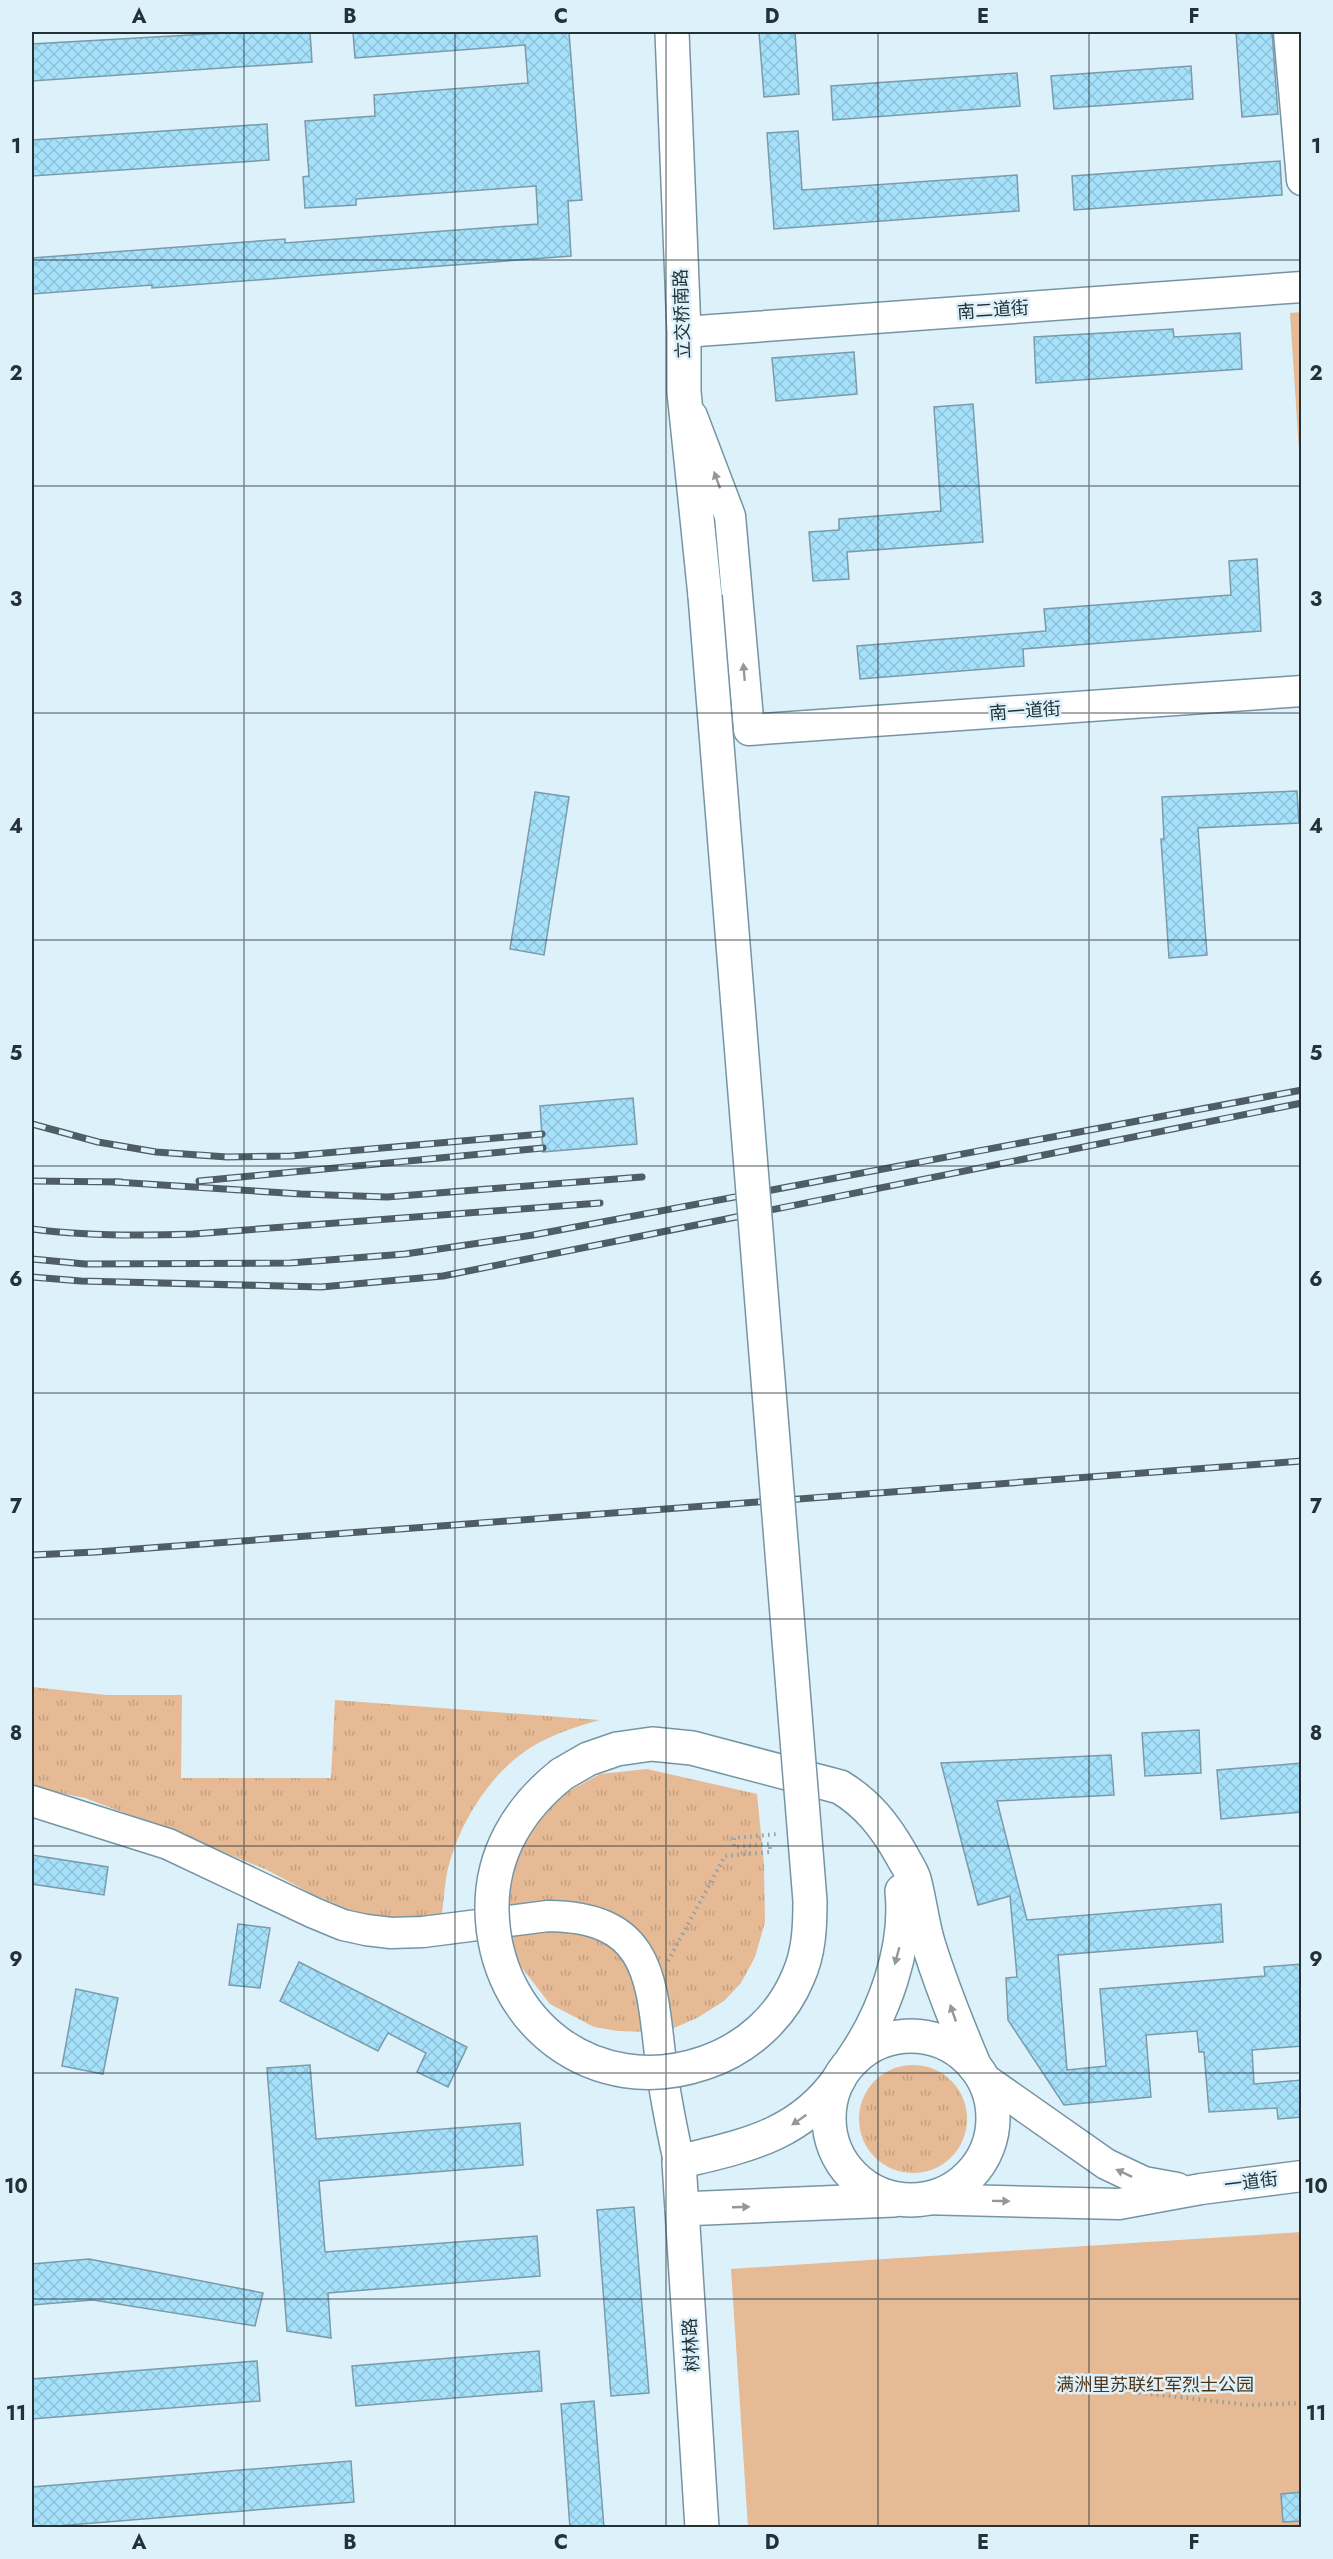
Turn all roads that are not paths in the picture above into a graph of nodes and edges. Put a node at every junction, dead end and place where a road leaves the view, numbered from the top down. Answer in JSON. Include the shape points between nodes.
{"nodes":[{"id":1,"x":672,"y":32,"type":"edge"},
{"id":2,"x":1289,"y":32,"type":"edge"},
{"id":3,"x":1302,"y":180,"type":"edge"},
{"id":4,"x":1302,"y":287,"type":"edge"},
{"id":5,"x":684,"y":332,"type":"junction"},
{"id":6,"x":684,"y":392,"type":"junction"},
{"id":7,"x":1302,"y":691,"type":"edge"},
{"id":8,"x":32,"y":1801,"type":"edge"},
{"id":9,"x":891,"y":1837,"type":"junction"},
{"id":10,"x":844,"y":2072,"type":"junction"},
{"id":11,"x":979,"y":2072,"type":"junction"},
{"id":12,"x":679,"y":2163,"type":"junction"},
{"id":13,"x":1302,"y":2176,"type":"edge"},
{"id":14,"x":1201,"y":2189,"type":"junction"},
{"id":15,"x":912,"y":2200,"type":"junction"},
{"id":16,"x":682,"y":2209,"type":"junction"},
{"id":17,"x":702,"y":2528,"type":"edge"}],
"edges":[{"from":1,"to":5,"type":"main road","name":"立交桥南路"},
{"from":2,"to":3,"type":"street"},
{"from":4,"to":5,"type":"street","name":"南二道街"},
{"from":5,"to":6,"type":"main road","name":"立交桥南路"},
{"from":7,"to":6,"type":"street","name":"南一道街","one_way":true,"via":[[749,730],[730,516]]},
{"from":6,"to":9,"type":"main road","name":"立交桥南路","bridge":true,"via":[[705,596],[810,1901],[806,1954],[798,1978],[773,2017],[756,2034],[718,2058],[674,2071],[626,2071],[579,2056],[536,2026],[509,1988],[495,1946],[491,1898],[503,1848],[527,1805],[562,1774],[588,1759],[617,1749],[652,1744],[692,1748],[840,1787],[877,1816]]},
{"from":8,"to":12,"type":"street","via":[[168,1844],[343,1925],[391,1933],[423,1932],[548,1916],[587,1920],[607,1928],[636,1950],[650,1978],[665,2095]]},
{"from":9,"to":10,"type":"main road","one_way":true,"via":[[903,1893],[903,1931],[879,2009]]},
{"from":11,"to":9,"type":"main road","name":"立交桥南路","one_way":true,"via":[[959,2031],[922,1926],[913,1877]]},
{"from":10,"to":11,"type":"main road","via":[[873,2046],[904,2036],[936,2040],[957,2051]]},
{"from":10,"to":12,"type":"main road","one_way":true,"via":[[814,2108],[783,2131]]},
{"from":10,"to":15,"type":"main road","via":[[830,2106],[830,2134],[836,2151],[846,2168],[868,2188],[882,2195]]},
{"from":14,"to":11,"type":"street","one_way":true,"via":[[1144,2182],[1106,2164]]},
{"from":11,"to":15,"type":"main road","via":[[989,2093],[993,2127],[981,2161],[958,2185],[939,2195]]},
{"from":12,"to":16,"type":"main road","name":"树林路"},
{"from":13,"to":14,"type":"street","name":"一道街"},
{"from":15,"to":14,"type":"street","one_way":true,"via":[[1119,2204]]},
{"from":16,"to":15,"type":"main road","one_way":true},
{"from":16,"to":17,"type":"main road","name":"树林路"}]}
